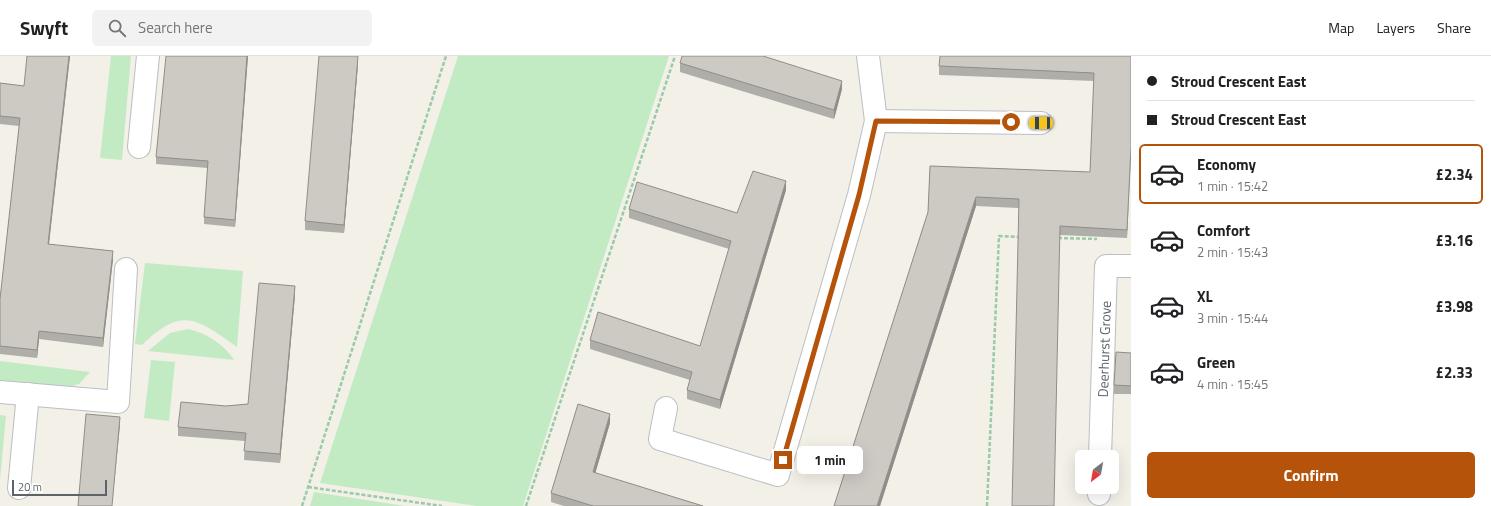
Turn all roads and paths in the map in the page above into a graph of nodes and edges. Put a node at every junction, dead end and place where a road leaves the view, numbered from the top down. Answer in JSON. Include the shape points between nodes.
{"nodes":[{"id":1,"x":148,"y":56,"type":"edge"},
{"id":2,"x":446,"y":56,"type":"edge"},
{"id":3,"x":675,"y":56,"type":"edge"},
{"id":4,"x":868,"y":56,"type":"edge"},
{"id":5,"x":876,"y":121,"type":"junction"},
{"id":6,"x":1041,"y":123,"type":"dead end"},
{"id":7,"x":140,"y":147,"type":"dead end"},
{"id":8,"x":1022,"y":237,"type":"edge"},
{"id":9,"x":1052,"y":237,"type":"edge"},
{"id":10,"x":1103,"y":239,"type":"edge"},
{"id":11,"x":1131,"y":266,"type":"edge"},
{"id":12,"x":126,"y":269,"type":"dead end"},
{"id":13,"x":0,"y":392,"type":"edge"},
{"id":14,"x":28,"y":394,"type":"junction"},
{"id":15,"x":666,"y":408,"type":"dead end"},
{"id":16,"x":1100,"y":450,"type":"edge"},
{"id":17,"x":308,"y":487,"type":"junction"},
{"id":18,"x":19,"y":488,"type":"dead end"},
{"id":19,"x":302,"y":506,"type":"edge"},
{"id":20,"x":442,"y":506,"type":"edge"},
{"id":21,"x":526,"y":506,"type":"edge"},
{"id":22,"x":987,"y":506,"type":"edge"}],
"edges":[{"from":1,"to":7,"type":"street"},
{"from":2,"to":17,"type":"path"},
{"from":3,"to":21,"type":"path"},
{"from":4,"to":5,"type":"street"},
{"from":5,"to":6,"type":"street"},
{"from":5,"to":15,"type":"street","via":[[859,195],[778,475],[660,439]]},
{"from":8,"to":22,"type":"path","via":[[999,236]]},
{"from":9,"to":10,"type":"path"},
{"from":11,"to":16,"type":"street","name":"Deerhurst Grove","via":[[1106,266]]},
{"from":12,"to":14,"type":"street","via":[[118,402]]},
{"from":13,"to":14,"type":"street"},
{"from":14,"to":18,"type":"street"},
{"from":17,"to":19,"type":"path"},
{"from":17,"to":20,"type":"path"}]}
